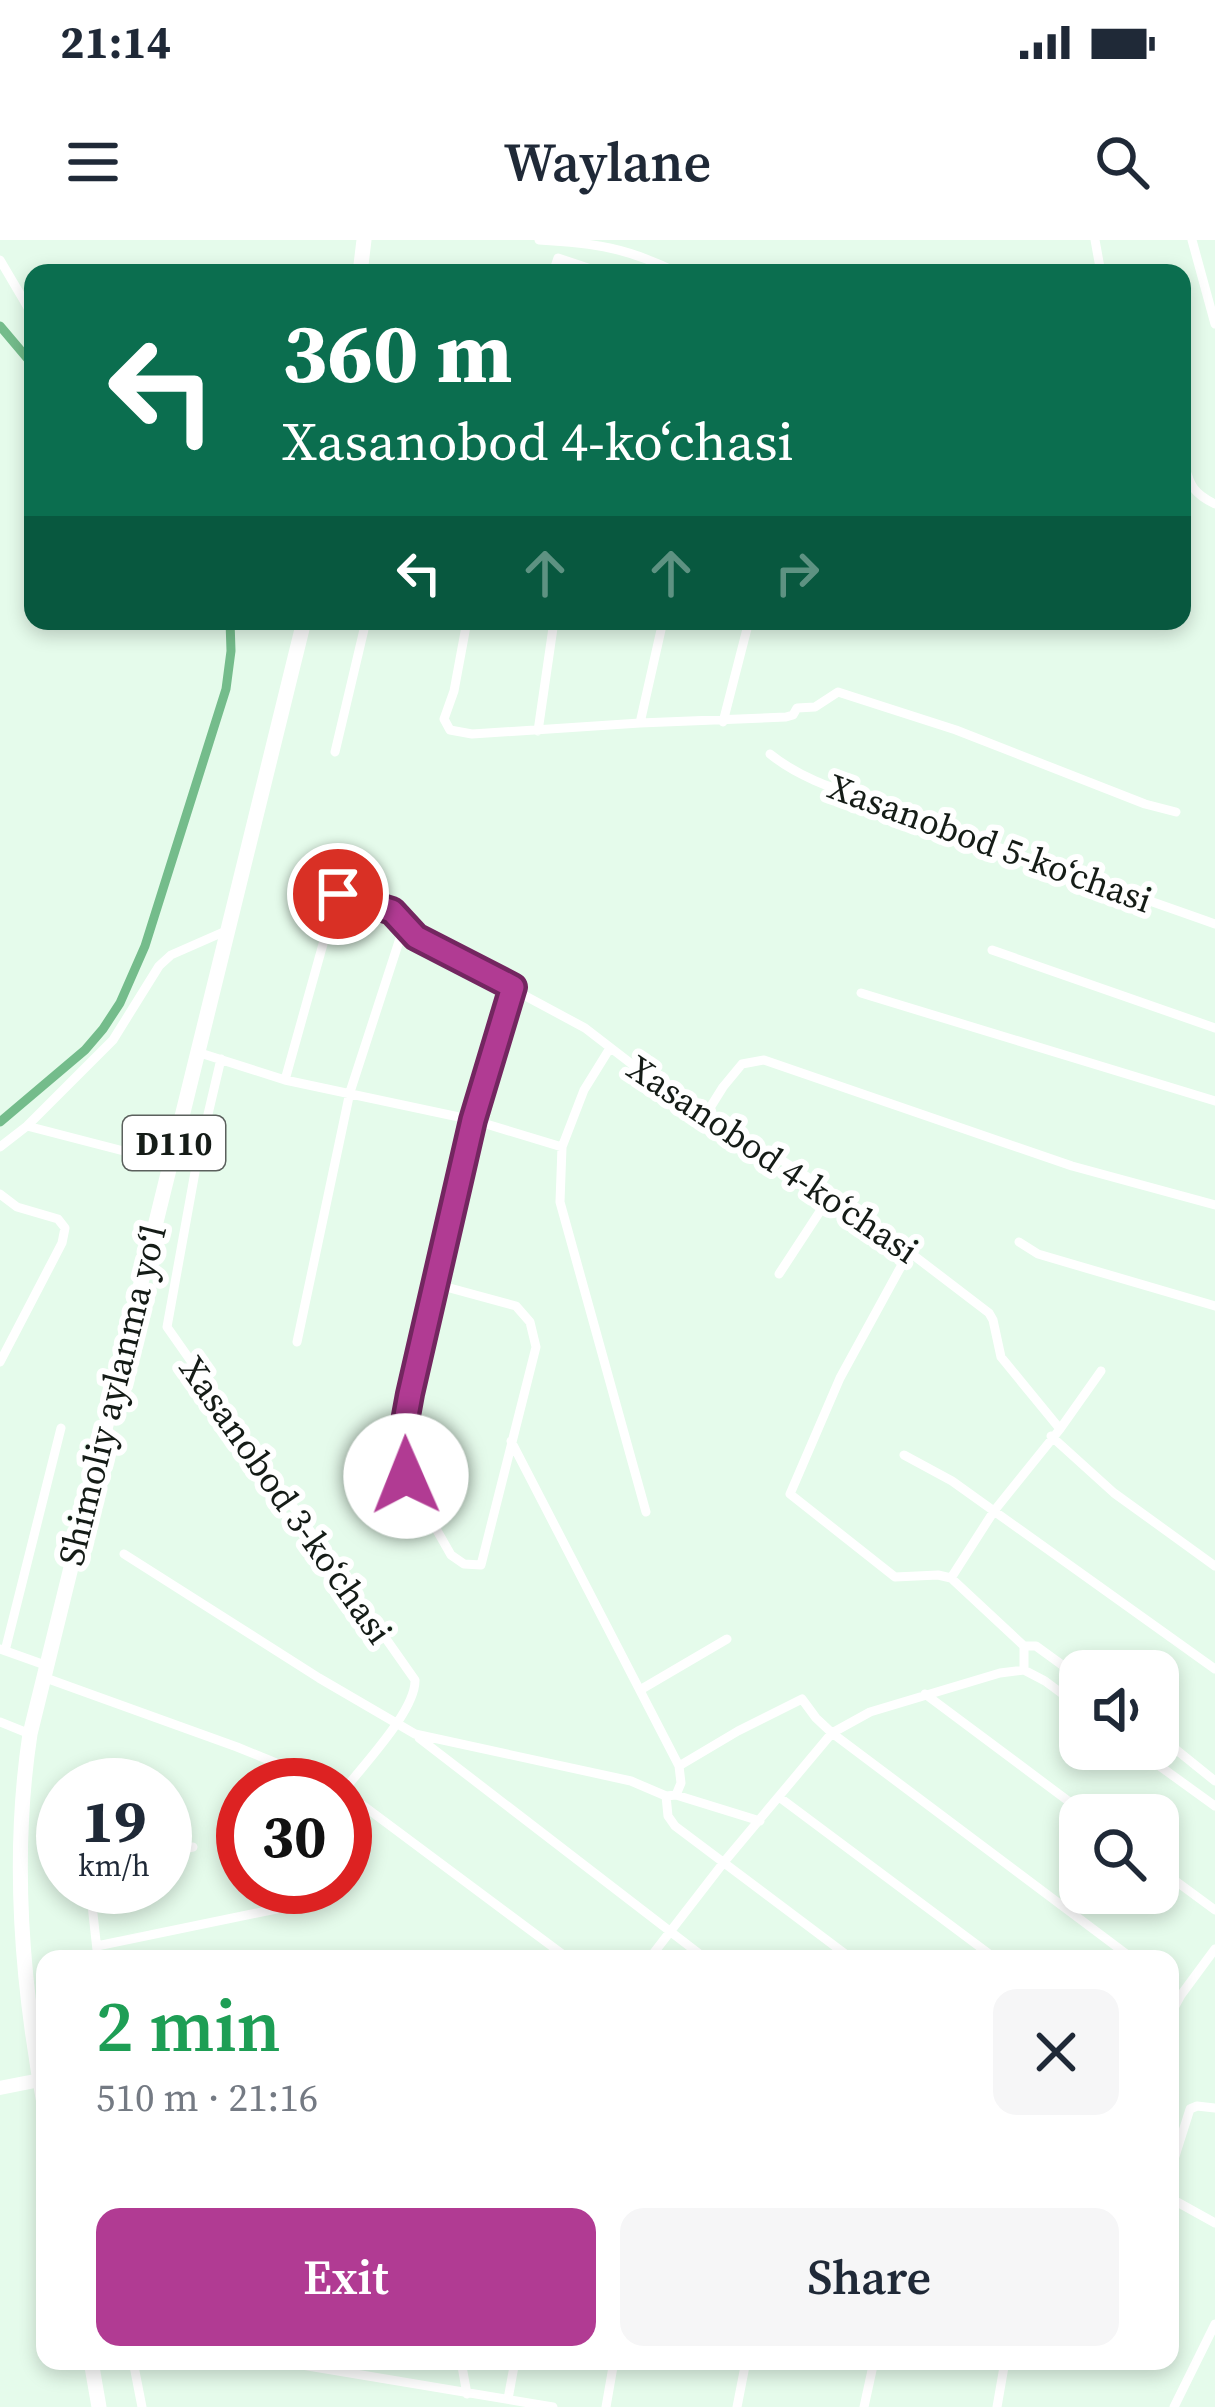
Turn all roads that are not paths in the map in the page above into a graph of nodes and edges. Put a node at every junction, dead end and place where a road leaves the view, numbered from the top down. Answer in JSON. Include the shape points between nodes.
{"nodes":[{"id":1,"x":539,"y":240,"type":"edge"},
{"id":2,"x":1192,"y":240,"type":"edge"},
{"id":3,"x":556,"y":241,"type":"edge"},
{"id":4,"x":558,"y":259,"type":"junction"},
{"id":5,"x":0,"y":260,"type":"edge"},
{"id":6,"x":556,"y":264,"type":"edge"},
{"id":7,"x":574,"y":264,"type":"edge"},
{"id":8,"x":660,"y":264,"type":"edge"},
{"id":9,"x":24,"y":301,"type":"edge"},
{"id":10,"x":1215,"y":324,"type":"edge"},
{"id":11,"x":1191,"y":486,"type":"edge"},
{"id":12,"x":1215,"y":504,"type":"edge"},
{"id":13,"x":296,"y":630,"type":"edge"},
{"id":14,"x":364,"y":630,"type":"edge"},
{"id":15,"x":465,"y":630,"type":"edge"},
{"id":16,"x":553,"y":630,"type":"edge"},
{"id":17,"x":660,"y":630,"type":"edge"},
{"id":18,"x":747,"y":630,"type":"edge"},
{"id":19,"x":723,"y":722,"type":"junction"},
{"id":20,"x":640,"y":723,"type":"junction"},
{"id":21,"x":538,"y":730,"type":"junction"},
{"id":22,"x":335,"y":752,"type":"dead end"},
{"id":23,"x":770,"y":754,"type":"dead end"},
{"id":24,"x":1176,"y":812,"type":"dead end"},
{"id":25,"x":306,"y":884,"type":"dead end"},
{"id":26,"x":338,"y":894,"type":"junction"},
{"id":27,"x":1215,"y":924,"type":"edge"},
{"id":28,"x":404,"y":926,"type":"junction"},
{"id":29,"x":228,"y":930,"type":"junction"},
{"id":30,"x":992,"y":950,"type":"dead end"},
{"id":31,"x":513,"y":987,"type":"junction"},
{"id":32,"x":861,"y":994,"type":"dead end"},
{"id":33,"x":1215,"y":1028,"type":"edge"},
{"id":34,"x":610,"y":1048,"type":"junction"},
{"id":35,"x":197,"y":1052,"type":"junction"},
{"id":36,"x":221,"y":1059,"type":"junction"},
{"id":37,"x":285,"y":1080,"type":"junction"},
{"id":38,"x":350,"y":1092,"type":"junction"},
{"id":39,"x":1215,"y":1102,"type":"edge"},
{"id":40,"x":703,"y":1119,"type":"junction"},
{"id":41,"x":473,"y":1120,"type":"junction"},
{"id":42,"x":27,"y":1126,"type":"junction"},
{"id":43,"x":562,"y":1147,"type":"junction"},
{"id":44,"x":0,"y":1148,"type":"edge"},
{"id":45,"x":170,"y":1162,"type":"junction"},
{"id":46,"x":832,"y":1193,"type":"junction"},
{"id":47,"x":0,"y":1194,"type":"edge"},
{"id":48,"x":1215,"y":1205,"type":"edge"},
{"id":49,"x":1019,"y":1242,"type":"dead end"},
{"id":50,"x":910,"y":1250,"type":"junction"},
{"id":51,"x":779,"y":1274,"type":"dead end"},
{"id":52,"x":435,"y":1284,"type":"junction"},
{"id":53,"x":1215,"y":1306,"type":"edge"},
{"id":54,"x":297,"y":1342,"type":"dead end"},
{"id":55,"x":0,"y":1362,"type":"edge"},
{"id":56,"x":1101,"y":1371,"type":"dead end"},
{"id":57,"x":61,"y":1428,"type":"dead end"},
{"id":58,"x":1055,"y":1433,"type":"junction"},
{"id":59,"x":511,"y":1441,"type":"junction"},
{"id":60,"x":904,"y":1455,"type":"dead end"},
{"id":61,"x":994,"y":1510,"type":"junction"},
{"id":62,"x":646,"y":1512,"type":"dead end"},
{"id":63,"x":124,"y":1554,"type":"dead end"},
{"id":64,"x":1215,"y":1566,"type":"edge"},
{"id":65,"x":951,"y":1578,"type":"junction"},
{"id":66,"x":727,"y":1639,"type":"dead end"},
{"id":67,"x":1024,"y":1646,"type":"junction"},
{"id":68,"x":2,"y":1650,"type":"edge"},
{"id":69,"x":1059,"y":1663,"type":"edge"},
{"id":70,"x":1215,"y":1669,"type":"edge"},
{"id":71,"x":1024,"y":1670,"type":"junction"},
{"id":72,"x":44,"y":1671,"type":"junction"},
{"id":73,"x":640,"y":1690,"type":"junction"},
{"id":74,"x":1059,"y":1691,"type":"edge"},
{"id":75,"x":925,"y":1694,"type":"junction"},
{"id":76,"x":397,"y":1721,"type":"junction"},
{"id":77,"x":0,"y":1722,"type":"edge"},
{"id":78,"x":832,"y":1733,"type":"junction"},
{"id":79,"x":30,"y":1734,"type":"junction"},
{"id":80,"x":415,"y":1734,"type":"junction"},
{"id":81,"x":1179,"y":1752,"type":"edge"},
{"id":82,"x":264,"y":1758,"type":"edge"},
{"id":83,"x":369,"y":1758,"type":"edge"},
{"id":84,"x":679,"y":1766,"type":"junction"},
{"id":85,"x":1165,"y":1770,"type":"edge"},
{"id":86,"x":1215,"y":1781,"type":"edge"},
{"id":87,"x":1059,"y":1794,"type":"edge"},
{"id":88,"x":671,"y":1796,"type":"junction"},
{"id":89,"x":779,"y":1797,"type":"junction"},
{"id":90,"x":1215,"y":1806,"type":"edge"},
{"id":91,"x":372,"y":1810,"type":"edge"},
{"id":92,"x":760,"y":1821,"type":"junction"},
{"id":93,"x":724,"y":1862,"type":"junction"},
{"id":94,"x":1179,"y":1883,"type":"edge"},
{"id":95,"x":1215,"y":1910,"type":"edge"},
{"id":96,"x":93,"y":1914,"type":"edge"},
{"id":97,"x":252,"y":1914,"type":"edge"},
{"id":98,"x":670,"y":1932,"type":"junction"},
{"id":99,"x":97,"y":1946,"type":"junction"},
{"id":100,"x":1215,"y":1949,"type":"edge"},
{"id":101,"x":97,"y":1950,"type":"edge"},
{"id":102,"x":557,"y":1950,"type":"edge"},
{"id":103,"x":656,"y":1950,"type":"edge"},
{"id":104,"x":694,"y":1950,"type":"edge"},
{"id":105,"x":840,"y":1950,"type":"edge"},
{"id":106,"x":984,"y":1950,"type":"edge"},
{"id":107,"x":1121,"y":1950,"type":"edge"},
{"id":108,"x":1181,"y":1995,"type":"joint"},
{"id":109,"x":1179,"y":1999,"type":"edge"},
{"id":110,"x":36,"y":2026,"type":"edge"},
{"id":111,"x":36,"y":2081,"type":"edge"},
{"id":112,"x":0,"y":2088,"type":"edge"},
{"id":113,"x":1215,"y":2108,"type":"edge"},
{"id":114,"x":1179,"y":2145,"type":"edge"},
{"id":115,"x":1179,"y":2203,"type":"edge"},
{"id":116,"x":1215,"y":2223,"type":"edge"},
{"id":117,"x":1215,"y":2324,"type":"edge"},
{"id":118,"x":93,"y":2370,"type":"edge"},
{"id":119,"x":135,"y":2370,"type":"edge"},
{"id":120,"x":330,"y":2370,"type":"edge"},
{"id":121,"x":364,"y":2370,"type":"edge"},
{"id":122,"x":462,"y":2370,"type":"edge"},
{"id":123,"x":513,"y":2370,"type":"edge"},
{"id":124,"x":612,"y":2370,"type":"edge"},
{"id":125,"x":744,"y":2370,"type":"edge"},
{"id":126,"x":872,"y":2370,"type":"edge"},
{"id":127,"x":1003,"y":2370,"type":"edge"},
{"id":128,"x":365,"y":2376,"type":"junction"},
{"id":129,"x":466,"y":2394,"type":"junction"},
{"id":130,"x":508,"y":2399,"type":"junction"},
{"id":131,"x":99,"y":2407,"type":"edge"},
{"id":132,"x":142,"y":2407,"type":"edge"},
{"id":133,"x":553,"y":2407,"type":"edge"},
{"id":134,"x":606,"y":2407,"type":"edge"},
{"id":135,"x":736,"y":2407,"type":"edge"},
{"id":136,"x":864,"y":2407,"type":"edge"},
{"id":137,"x":997,"y":2407,"type":"edge"},
{"id":138,"x":1174,"y":2407,"type":"edge"}],
"edges":[{"from":1,"to":3,"type":"street"},
{"from":2,"to":10,"type":"street"},
{"from":3,"to":4,"type":"street"},
{"from":3,"to":8,"type":"street"},
{"from":4,"to":6,"type":"street"},
{"from":4,"to":7,"type":"street"},
{"from":5,"to":9,"type":"street"},
{"from":11,"to":12,"type":"street"},
{"from":13,"to":29,"type":"main road","name":"Shimoliy aylanma yoʻl","number":"D110"},
{"from":14,"to":22,"type":"street"},
{"from":15,"to":21,"type":"street","via":[[444,724],[472,734]]},
{"from":16,"to":21,"type":"street"},
{"from":17,"to":20,"type":"street"},
{"from":18,"to":19,"type":"street"},
{"from":19,"to":20,"type":"street"},
{"from":19,"to":24,"type":"street","via":[[786,717],[838,692]]},
{"from":20,"to":21,"type":"street"},
{"from":23,"to":27,"type":"street","name":"Xasanobod 5-koʻchasi","via":[[842,792]]},
{"from":25,"to":26,"type":"street","name":"Xasanobod 4-koʻchasi"},
{"from":26,"to":28,"type":"street","name":"Xasanobod 4-koʻchasi","via":[[392,911]]},
{"from":26,"to":37,"type":"street"},
{"from":28,"to":31,"type":"street","name":"Xasanobod 4-koʻchasi"},
{"from":28,"to":38,"type":"street"},
{"from":29,"to":35,"type":"main road","name":"Shimoliy aylanma yoʻl","number":"D110"},
{"from":29,"to":42,"type":"street","via":[[159,966],[113,1040]]},
{"from":30,"to":33,"type":"street"},
{"from":31,"to":34,"type":"street","name":"Xasanobod 4-koʻchasi"},
{"from":31,"to":41,"type":"street"},
{"from":32,"to":39,"type":"street"},
{"from":34,"to":40,"type":"street","name":"Xasanobod 4-koʻchasi"},
{"from":34,"to":43,"type":"street"},
{"from":35,"to":36,"type":"street"},
{"from":35,"to":45,"type":"main road","name":"Shimoliy aylanma yoʻl","number":"D110"},
{"from":36,"to":37,"type":"street"},
{"from":36,"to":76,"type":"street","name":"Xasanobod 3-koʻchasi","via":[[166,1327],[415,1680]]},
{"from":37,"to":38,"type":"street"},
{"from":38,"to":41,"type":"street"},
{"from":38,"to":54,"type":"street"},
{"from":40,"to":46,"type":"street","name":"Xasanobod 4-koʻchasi"},
{"from":40,"to":48,"type":"street","via":[[742,1064],[764,1060],[1072,1166]]},
{"from":41,"to":43,"type":"street"},
{"from":41,"to":52,"type":"street"},
{"from":42,"to":44,"type":"street"},
{"from":42,"to":45,"type":"street"},
{"from":43,"to":62,"type":"street","via":[[560,1202]]},
{"from":45,"to":72,"type":"main road","name":"Shimoliy aylanma yoʻl","number":"D110"},
{"from":46,"to":50,"type":"street","name":"Xasanobod 4-koʻchasi"},
{"from":46,"to":51,"type":"street"},
{"from":47,"to":55,"type":"street","via":[[65,1228]]},
{"from":49,"to":53,"type":"street"},
{"from":50,"to":58,"type":"street","name":"Xasanobod 4-koʻchasi","via":[[988,1312],[1000,1357]]},
{"from":50,"to":65,"type":"street","via":[[840,1378],[790,1494],[895,1577]]},
{"from":52,"to":59,"type":"street","via":[[516,1306],[530,1322],[536,1347]]},
{"from":52,"to":59,"type":"street","via":[[399,1454],[451,1555],[464,1564],[482,1563]]},
{"from":56,"to":58,"type":"street"},
{"from":57,"to":68,"type":"street"},
{"from":58,"to":61,"type":"street"},
{"from":58,"to":64,"type":"street","name":"Xasanobod 4-koʻchasi","via":[[1114,1492]]},
{"from":59,"to":73,"type":"street"},
{"from":60,"to":61,"type":"street"},
{"from":61,"to":65,"type":"street"},
{"from":61,"to":70,"type":"street"},
{"from":63,"to":76,"type":"street"},
{"from":65,"to":67,"type":"street"},
{"from":66,"to":73,"type":"street"},
{"from":67,"to":69,"type":"street"},
{"from":67,"to":71,"type":"street"},
{"from":68,"to":72,"type":"street"},
{"from":71,"to":74,"type":"street"},
{"from":71,"to":75,"type":"street"},
{"from":72,"to":79,"type":"main road","name":"Shimoliy aylanma yoʻl","number":"D110"},
{"from":72,"to":82,"type":"street"},
{"from":73,"to":84,"type":"street"},
{"from":75,"to":78,"type":"street"},
{"from":75,"to":87,"type":"street"},
{"from":76,"to":80,"type":"street"},
{"from":76,"to":83,"type":"street"},
{"from":77,"to":79,"type":"street"},
{"from":78,"to":84,"type":"street","via":[[800,1699]]},
{"from":78,"to":89,"type":"street"},
{"from":78,"to":107,"type":"street"},
{"from":79,"to":110,"type":"main road","name":"Shimoliy aylanma yoʻl","number":"D110","via":[[21,1876],[24,1970]]},
{"from":80,"to":88,"type":"street","via":[[631,1780]]},
{"from":80,"to":98,"type":"street"},
{"from":81,"to":86,"type":"street"},
{"from":84,"to":88,"type":"street","via":[[681,1783]]},
{"from":85,"to":90,"type":"street"},
{"from":88,"to":92,"type":"street"},
{"from":88,"to":93,"type":"street","via":[[670,1821]]},
{"from":89,"to":92,"type":"street"},
{"from":89,"to":106,"type":"street"},
{"from":91,"to":102,"type":"street"},
{"from":92,"to":93,"type":"street"},
{"from":93,"to":98,"type":"street"},
{"from":93,"to":105,"type":"street"},
{"from":94,"to":95,"type":"street"},
{"from":96,"to":99,"type":"street"},
{"from":97,"to":99,"type":"street"},
{"from":98,"to":103,"type":"street"},
{"from":98,"to":104,"type":"street"},
{"from":99,"to":101,"type":"street"},
{"from":100,"to":108,"type":"street"},
{"from":108,"to":109,"type":"street"},
{"from":111,"to":112,"type":"main road"},
{"from":113,"to":114,"type":"street","via":[[1191,2109]]},
{"from":115,"to":116,"type":"street"},
{"from":117,"to":138,"type":"street"},
{"from":118,"to":131,"type":"main road"},
{"from":119,"to":132,"type":"street"},
{"from":120,"to":128,"type":"street"},
{"from":121,"to":128,"type":"street"},
{"from":122,"to":129,"type":"street"},
{"from":123,"to":130,"type":"street"},
{"from":124,"to":134,"type":"street"},
{"from":125,"to":135,"type":"street"},
{"from":126,"to":136,"type":"street"},
{"from":127,"to":137,"type":"street"},
{"from":128,"to":129,"type":"street"},
{"from":129,"to":130,"type":"street"},
{"from":130,"to":133,"type":"street"}]}
